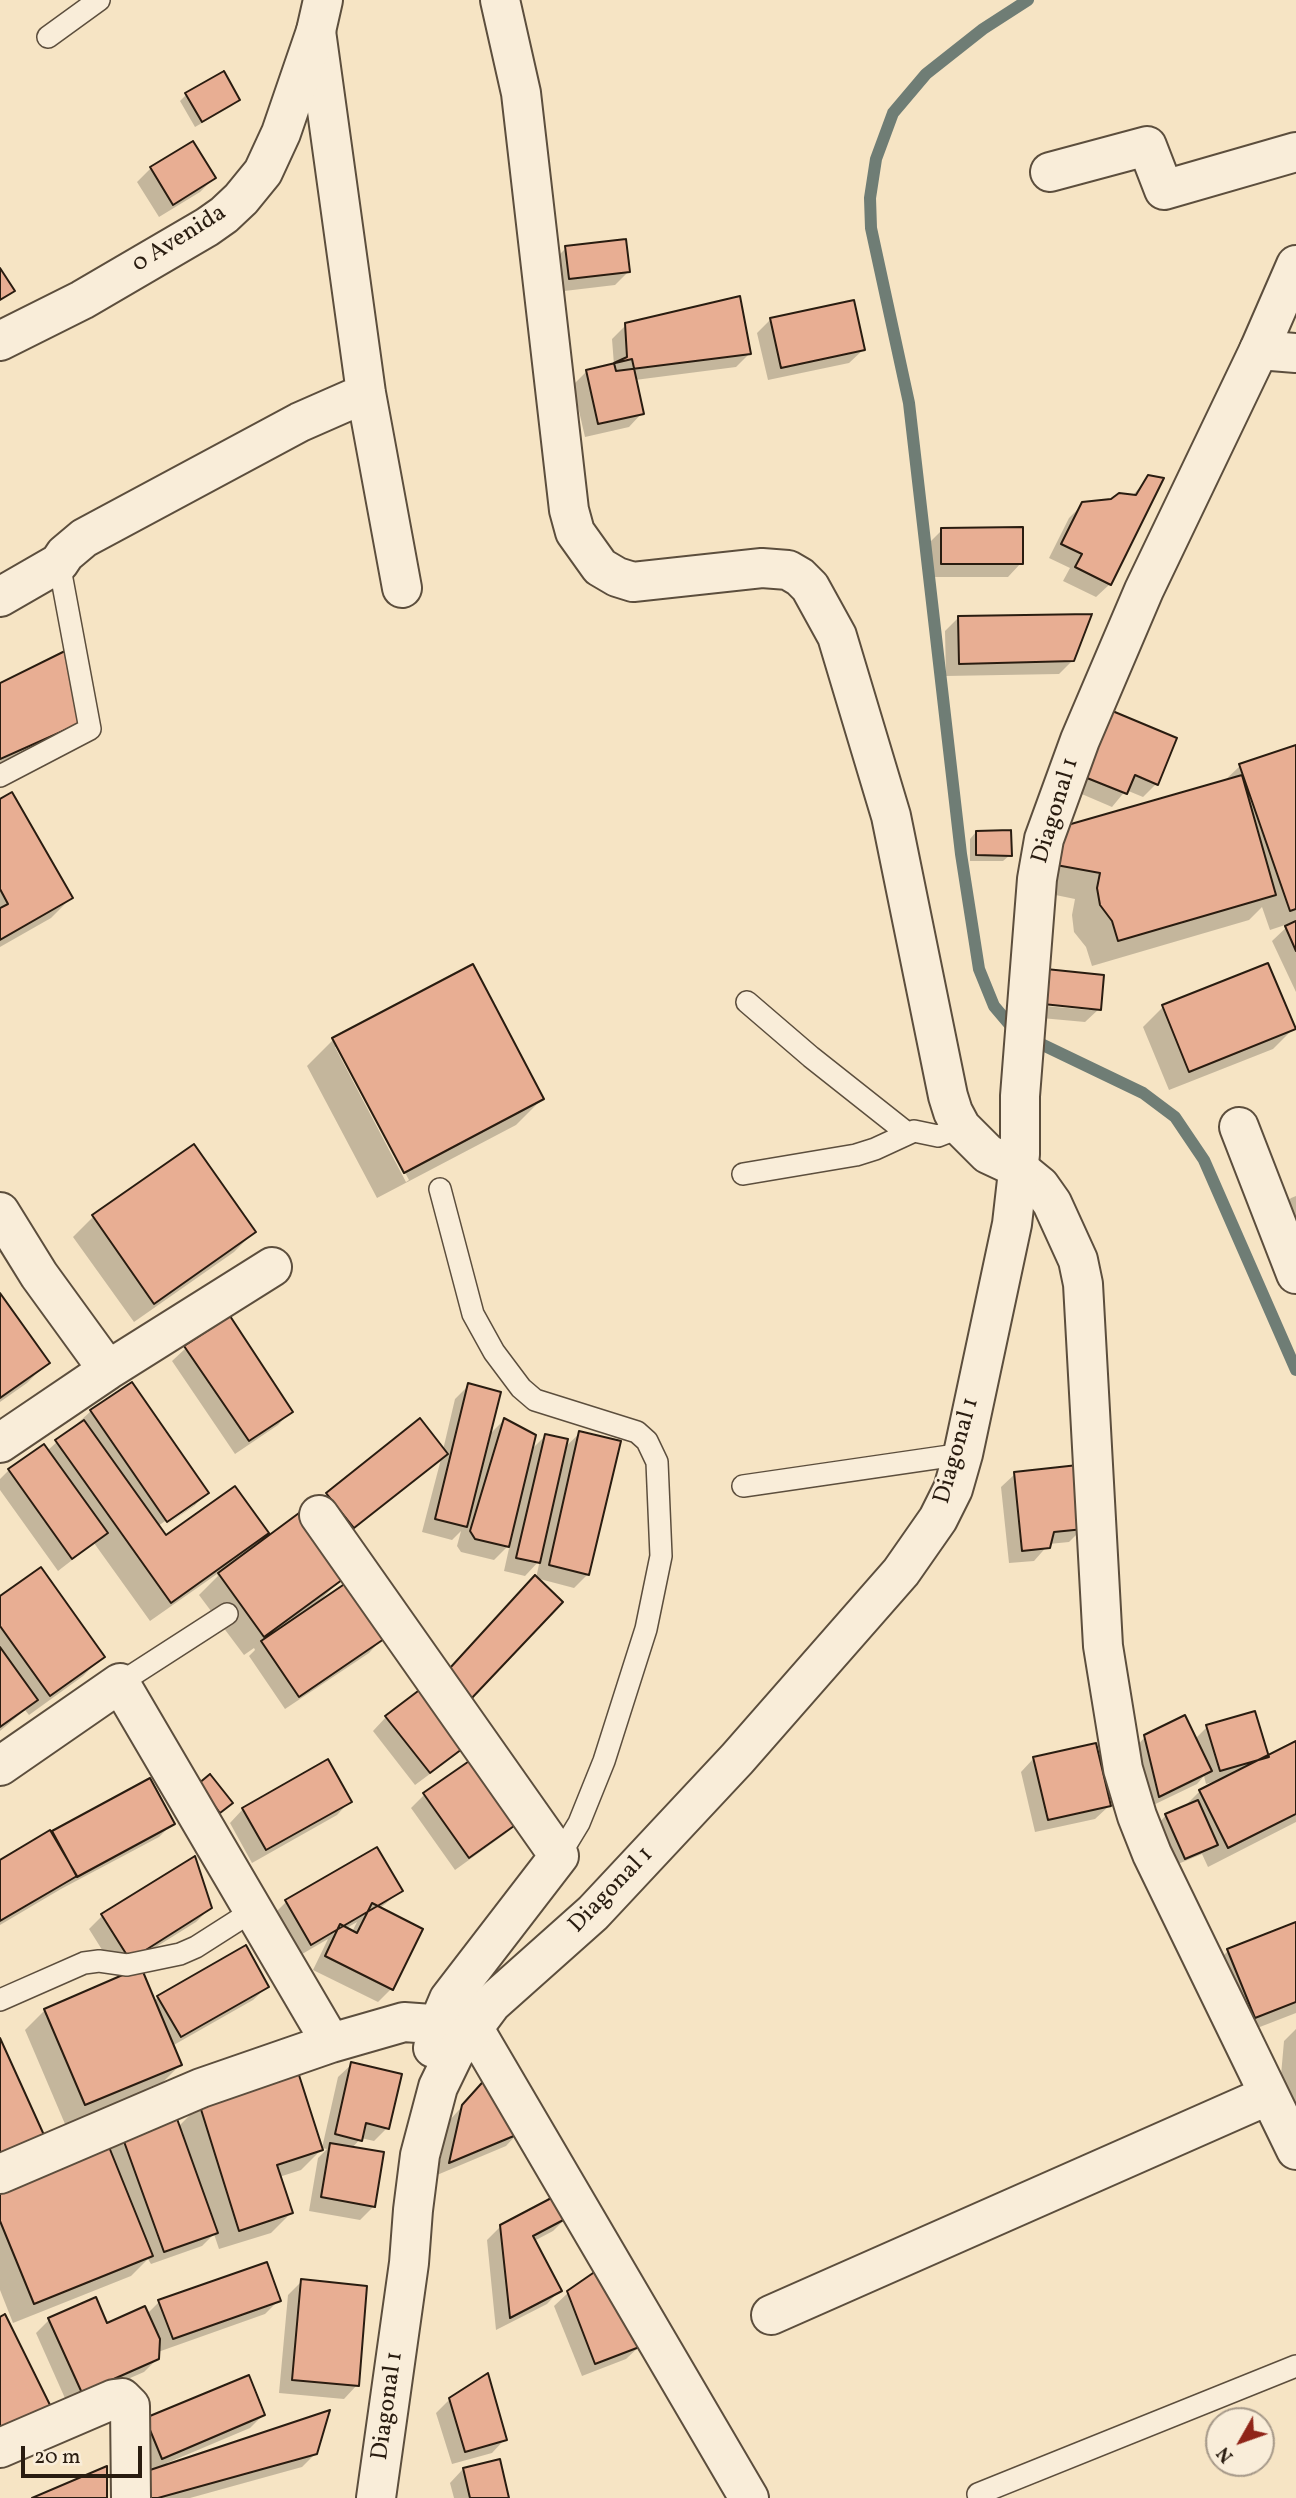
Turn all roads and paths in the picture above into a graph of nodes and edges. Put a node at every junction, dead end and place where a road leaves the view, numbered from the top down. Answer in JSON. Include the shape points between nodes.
{"nodes":[{"id":1,"x":99,"y":0,"type":"edge"},
{"id":2,"x":500,"y":0,"type":"edge"},
{"id":3,"x":319,"y":16,"type":"edge"},
{"id":4,"x":48,"y":37,"type":"dead end"},
{"id":5,"x":1296,"y":152,"type":"edge"},
{"id":6,"x":1051,"y":172,"type":"dead end"},
{"id":7,"x":1296,"y":264,"type":"edge"},
{"id":8,"x":0,"y":341,"type":"edge"},
{"id":9,"x":1259,"y":350,"type":"junction"},
{"id":10,"x":1296,"y":353,"type":"edge"},
{"id":11,"x":366,"y":393,"type":"junction"},
{"id":12,"x":59,"y":564,"type":"junction"},
{"id":13,"x":402,"y":588,"type":"dead end"},
{"id":14,"x":0,"y":597,"type":"edge"},
{"id":15,"x":0,"y":776,"type":"edge"},
{"id":16,"x":747,"y":1002,"type":"dead end"},
{"id":17,"x":1239,"y":1126,"type":"dead end"},
{"id":18,"x":961,"y":1127,"type":"junction"},
{"id":19,"x":907,"y":1133,"type":"junction"},
{"id":20,"x":1018,"y":1168,"type":"junction"},
{"id":21,"x":743,"y":1174,"type":"dead end"},
{"id":22,"x":440,"y":1189,"type":"dead end"},
{"id":23,"x":0,"y":1212,"type":"edge"},
{"id":24,"x":272,"y":1267,"type":"dead end"},
{"id":25,"x":1296,"y":1274,"type":"edge"},
{"id":26,"x":108,"y":1370,"type":"junction"},
{"id":27,"x":0,"y":1443,"type":"edge"},
{"id":28,"x":963,"y":1454,"type":"junction"},
{"id":29,"x":743,"y":1486,"type":"dead end"},
{"id":30,"x":319,"y":1515,"type":"dead end"},
{"id":31,"x":228,"y":1614,"type":"dead end"},
{"id":32,"x":120,"y":1683,"type":"junction"},
{"id":33,"x":0,"y":1766,"type":"edge"},
{"id":34,"x":559,"y":1856,"type":"junction"},
{"id":35,"x":254,"y":1910,"type":"junction"},
{"id":36,"x":0,"y":2000,"type":"edge"},
{"id":37,"x":456,"y":2026,"type":"junction"},
{"id":38,"x":331,"y":2043,"type":"junction"},
{"id":39,"x":1269,"y":2095,"type":"junction"},
{"id":40,"x":1296,"y":2150,"type":"edge"},
{"id":41,"x":0,"y":2174,"type":"edge"},
{"id":42,"x":771,"y":2315,"type":"dead end"},
{"id":43,"x":1296,"y":2366,"type":"edge"},
{"id":44,"x":0,"y":2448,"type":"edge"},
{"id":45,"x":978,"y":2494,"type":"dead end"},
{"id":46,"x":131,"y":2498,"type":"edge"},
{"id":47,"x":376,"y":2498,"type":"edge"},
{"id":48,"x":749,"y":2498,"type":"edge"}],
"edges":[{"from":1,"to":4,"type":"lane"},
{"from":2,"to":18,"type":"street","via":[[521,93],[575,532],[600,567],[633,582],[776,568],[800,577],[818,599],[846,662],[891,816],[948,1096]]},
{"from":3,"to":8,"type":"street","name":"0 Avenida","via":[[281,133],[242,200],[207,227],[105,287]]},
{"from":3,"to":11,"type":"street"},
{"from":5,"to":6,"type":"street","via":[[1164,190],[1147,146]]},
{"from":7,"to":9,"type":"street","name":"Diagonal 1"},
{"from":9,"to":10,"type":"street"},
{"from":9,"to":20,"type":"street","name":"Diagonal 1","via":[[1144,590],[1080,740],[1040,857]]},
{"from":11,"to":12,"type":"street","via":[[300,422],[84,538]]},
{"from":11,"to":13,"type":"street"},
{"from":12,"to":14,"type":"street"},
{"from":12,"to":15,"type":"lane","via":[[90,729]]},
{"from":16,"to":19,"type":"lane"},
{"from":17,"to":25,"type":"street"},
{"from":18,"to":19,"type":"lane","via":[[938,1136]]},
{"from":18,"to":20,"type":"street","via":[[988,1154]]},
{"from":19,"to":21,"type":"lane","via":[[856,1155]]},
{"from":20,"to":28,"type":"street","name":"Diagonal 1","via":[[1013,1224]]},
{"from":20,"to":39,"type":"street","via":[[1052,1203],[1083,1284],[1103,1646],[1123,1769],[1152,1854]]},
{"from":22,"to":34,"type":"lane","via":[[473,1314],[521,1388],[535,1400],[637,1432],[657,1462],[661,1556],[646,1629],[604,1760],[579,1823]]},
{"from":23,"to":26,"type":"street"},
{"from":24,"to":26,"type":"street"},
{"from":26,"to":27,"type":"street"},
{"from":28,"to":29,"type":"lane"},
{"from":28,"to":37,"type":"street","name":"Diagonal 1","via":[[938,1519],[901,1572],[737,1759],[560,1945],[492,2003]]},
{"from":30,"to":34,"type":"street"},
{"from":31,"to":32,"type":"lane"},
{"from":32,"to":33,"type":"street"},
{"from":32,"to":35,"type":"street"},
{"from":34,"to":37,"type":"street","via":[[449,1999]]},
{"from":35,"to":36,"type":"lane","via":[[180,1954],[127,1965],[84,1962]]},
{"from":35,"to":38,"type":"street"},
{"from":37,"to":38,"type":"street","via":[[404,2022]]},
{"from":37,"to":47,"type":"street","name":"Diagonal 1","via":[[454,2054],[438,2087],[419,2155],[410,2263]]},
{"from":37,"to":48,"type":"street"},
{"from":38,"to":41,"type":"street","via":[[201,2088]]},
{"from":39,"to":40,"type":"street"},
{"from":39,"to":42,"type":"street"},
{"from":43,"to":45,"type":"lane"},
{"from":44,"to":46,"type":"street","via":[[122,2398],[130,2406]]}]}
